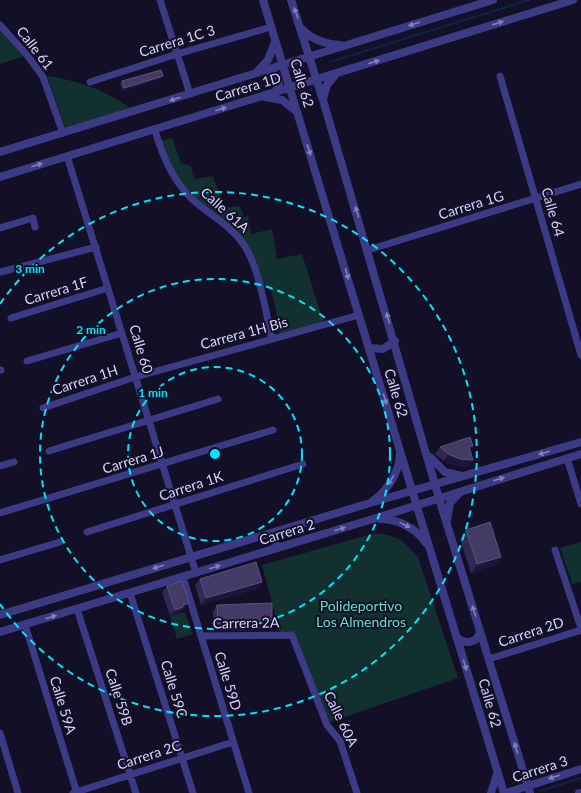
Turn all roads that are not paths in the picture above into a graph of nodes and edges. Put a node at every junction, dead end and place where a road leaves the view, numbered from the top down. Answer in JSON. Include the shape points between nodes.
{"nodes":[{"id":1,"x":160,"y":0,"type":"edge"},
{"id":2,"x":263,"y":0,"type":"edge"},
{"id":3,"x":291,"y":0,"type":"edge"},
{"id":4,"x":493,"y":0,"type":"edge"},
{"id":5,"x":573,"y":0,"type":"edge"},
{"id":6,"x":0,"y":26,"type":"edge"},
{"id":7,"x":271,"y":27,"type":"junction"},
{"id":8,"x":301,"y":27,"type":"junction"},
{"id":9,"x":276,"y":40,"type":"junction"},
{"id":10,"x":346,"y":45,"type":"junction"},
{"id":11,"x":177,"y":54,"type":"junction"},
{"id":12,"x":310,"y":57,"type":"junction"},
{"id":13,"x":283,"y":65,"type":"junction"},
{"id":14,"x":266,"y":71,"type":"junction"},
{"id":15,"x":337,"y":73,"type":"junction"},
{"id":16,"x":253,"y":75,"type":"junction"},
{"id":17,"x":500,"y":76,"type":"dead end"},
{"id":18,"x":317,"y":80,"type":"junction"},
{"id":19,"x":90,"y":82,"type":"dead end"},
{"id":20,"x":290,"y":88,"type":"junction"},
{"id":21,"x":273,"y":93,"type":"junction"},
{"id":22,"x":190,"y":94,"type":"junction"},
{"id":23,"x":262,"y":96,"type":"junction"},
{"id":24,"x":323,"y":100,"type":"junction"},
{"id":25,"x":298,"y":113,"type":"junction"},
{"id":26,"x":155,"y":130,"type":"junction"},
{"id":27,"x":63,"y":133,"type":"junction"},
{"id":28,"x":0,"y":152,"type":"edge"},
{"id":29,"x":66,"y":156,"type":"junction"},
{"id":30,"x":0,"y":177,"type":"edge"},
{"id":31,"x":581,"y":184,"type":"edge"},
{"id":32,"x":536,"y":198,"type":"junction"},
{"id":33,"x":35,"y":227,"type":"dead end"},
{"id":34,"x":0,"y":228,"type":"edge"},
{"id":35,"x":96,"y":247,"type":"junction"},
{"id":36,"x":368,"y":250,"type":"junction"},
{"id":37,"x":1,"y":272,"type":"dead end"},
{"id":38,"x":108,"y":288,"type":"junction"},
{"id":39,"x":359,"y":315,"type":"junction"},
{"id":40,"x":11,"y":318,"type":"dead end"},
{"id":41,"x":122,"y":333,"type":"junction"},
{"id":42,"x":272,"y":339,"type":"junction"},
{"id":43,"x":395,"y":341,"type":"junction"},
{"id":44,"x":370,"y":348,"type":"junction"},
{"id":45,"x":581,"y":355,"type":"edge"},
{"id":46,"x":27,"y":361,"type":"dead end"},
{"id":47,"x":136,"y":377,"type":"junction"},
{"id":48,"x":218,"y":399,"type":"dead end"},
{"id":49,"x":43,"y":408,"type":"dead end"},
{"id":50,"x":148,"y":420,"type":"junction"},
{"id":51,"x":273,"y":430,"type":"dead end"},
{"id":52,"x":581,"y":442,"type":"edge"},
{"id":53,"x":400,"y":450,"type":"junction"},
{"id":54,"x":426,"y":450,"type":"junction"},
{"id":55,"x":49,"y":451,"type":"dead end"},
{"id":56,"x":581,"y":454,"type":"edge"},
{"id":57,"x":567,"y":458,"type":"junction"},
{"id":58,"x":14,"y":462,"type":"dead end"},
{"id":59,"x":303,"y":464,"type":"dead end"},
{"id":60,"x":162,"y":465,"type":"junction"},
{"id":61,"x":0,"y":466,"type":"edge"},
{"id":62,"x":466,"y":476,"type":"junction"},
{"id":63,"x":436,"y":485,"type":"junction"},
{"id":64,"x":462,"y":490,"type":"junction"},
{"id":65,"x":413,"y":491,"type":"junction"},
{"id":66,"x":439,"y":498,"type":"junction"},
{"id":67,"x":370,"y":503,"type":"junction"},
{"id":68,"x":581,"y":504,"type":"edge"},
{"id":69,"x":174,"y":505,"type":"junction"},
{"id":70,"x":417,"y":505,"type":"junction"},
{"id":71,"x":0,"y":514,"type":"edge"},
{"id":72,"x":373,"y":520,"type":"junction"},
{"id":73,"x":448,"y":525,"type":"junction"},
{"id":74,"x":87,"y":532,"type":"dead end"},
{"id":75,"x":272,"y":533,"type":"junction"},
{"id":76,"x":60,"y":542,"type":"dead end"},
{"id":77,"x":429,"y":547,"type":"junction"},
{"id":78,"x":277,"y":548,"type":"junction"},
{"id":79,"x":555,"y":550,"type":"dead end"},
{"id":80,"x":192,"y":557,"type":"junction"},
{"id":81,"x":0,"y":560,"type":"edge"},
{"id":82,"x":196,"y":573,"type":"junction"},
{"id":83,"x":183,"y":577,"type":"junction"},
{"id":84,"x":130,"y":593,"type":"junction"},
{"id":85,"x":77,"y":609,"type":"junction"},
{"id":86,"x":0,"y":615,"type":"edge"},
{"id":87,"x":25,"y":625,"type":"junction"},
{"id":88,"x":581,"y":629,"type":"edge"},
{"id":89,"x":480,"y":630,"type":"junction"},
{"id":90,"x":0,"y":632,"type":"edge"},
{"id":91,"x":292,"y":635,"type":"joint"},
{"id":92,"x":456,"y":635,"type":"junction"},
{"id":93,"x":201,"y":636,"type":"junction"},
{"id":94,"x":489,"y":659,"type":"junction"},
{"id":95,"x":0,"y":733,"type":"edge"},
{"id":96,"x":233,"y":742,"type":"junction"},
{"id":97,"x":3,"y":756,"type":"edge"},
{"id":98,"x":182,"y":758,"type":"junction"},
{"id":99,"x":581,"y":769,"type":"edge"},
{"id":100,"x":497,"y":773,"type":"junction"},
{"id":101,"x":130,"y":775,"type":"junction"},
{"id":102,"x":529,"y":789,"type":"edge"},
{"id":103,"x":18,"y":793,"type":"edge"},
{"id":104,"x":76,"y":793,"type":"edge"},
{"id":105,"x":136,"y":793,"type":"edge"},
{"id":106,"x":193,"y":793,"type":"edge"},
{"id":107,"x":249,"y":793,"type":"edge"},
{"id":108,"x":357,"y":793,"type":"edge"},
{"id":109,"x":490,"y":793,"type":"edge"},
{"id":110,"x":505,"y":793,"type":"edge"}],
"edges":[{"from":1,"to":11,"type":"street"},
{"from":2,"to":7,"type":"street","name":"Calle 62"},
{"from":8,"to":3,"type":"street","name":"Calle 62","one_way":true},
{"from":4,"to":10,"type":"street","name":"Carrera 1D","one_way":true},
{"from":15,"to":5,"type":"street","name":"Carrera 1D","one_way":true},
{"from":6,"to":27,"type":"street","name":"Calle 61","via":[[43,77]]},
{"from":7,"to":9,"type":"street","name":"Calle 62"},
{"from":7,"to":11,"type":"street","name":"Carrera 1C 3"},
{"from":8,"to":10,"type":"street","via":[[317,40],[328,44]]},
{"from":8,"to":12,"type":"street","name":"Calle 62"},
{"from":9,"to":13,"type":"street","name":"Calle 62"},
{"from":9,"to":16,"type":"street","via":[[268,60]]},
{"from":10,"to":12,"type":"street","name":"Carrera 1D"},
{"from":11,"to":19,"type":"street","name":"Carrera 1C 3"},
{"from":11,"to":22,"type":"street"},
{"from":12,"to":13,"type":"street","name":"Carrera 1D"},
{"from":12,"to":18,"type":"street","name":"Calle 62"},
{"from":13,"to":14,"type":"street","name":"Carrera 1D"},
{"from":13,"to":20,"type":"street","name":"Calle 62"},
{"from":14,"to":16,"type":"street","name":"Carrera 1D"},
{"from":14,"to":21,"type":"street","via":[[271,71],[278,77],[279,86]]},
{"from":15,"to":18,"type":"street","name":"Carrera 1D"},
{"from":15,"to":24,"type":"street","via":[[327,85]]},
{"from":16,"to":22,"type":"street","name":"Carrera 1D"},
{"from":17,"to":32,"type":"street","name":"Calle 64"},
{"from":18,"to":20,"type":"street","name":"Carrera 1D"},
{"from":18,"to":24,"type":"street","name":"Calle 62"},
{"from":20,"to":21,"type":"street","name":"Carrera 1D"},
{"from":20,"to":25,"type":"street","name":"Calle 62"},
{"from":21,"to":23,"type":"street","name":"Carrera 1D"},
{"from":22,"to":27,"type":"street","name":"Carrera 1D","one_way":true},
{"from":23,"to":25,"type":"street","via":[[282,100]]},
{"from":26,"to":23,"type":"street","name":"Carrera 1D","one_way":true},
{"from":36,"to":24,"type":"street","name":"Calle 62","one_way":true},
{"from":25,"to":39,"type":"street","name":"Calle 62","one_way":true},
{"from":26,"to":29,"type":"street","name":"Carrera 1D"},
{"from":26,"to":42,"type":"street","name":"Calle 61A","via":[[165,161],[174,178],[192,198],[224,223],[247,250]]},
{"from":27,"to":28,"type":"street","name":"Carrera 1D"},
{"from":30,"to":29,"type":"street","name":"Carrera 1D","one_way":true},
{"from":29,"to":35,"type":"street","name":"Calle 60"},
{"from":31,"to":32,"type":"street","name":"Carrera 1G"},
{"from":32,"to":36,"type":"street","name":"Carrera 1G"},
{"from":32,"to":45,"type":"street","name":"Calle 64"},
{"from":33,"to":34,"type":"street","via":[[33,218]]},
{"from":35,"to":37,"type":"street"},
{"from":35,"to":38,"type":"street","name":"Calle 60"},
{"from":43,"to":36,"type":"street","name":"Calle 62","one_way":true},
{"from":38,"to":40,"type":"street","name":"Carrera 1F"},
{"from":38,"to":41,"type":"street","name":"Calle 60"},
{"from":39,"to":42,"type":"street","name":"Carrera 1H Bis"},
{"from":39,"to":44,"type":"street","name":"Calle 62"},
{"from":41,"to":46,"type":"street"},
{"from":41,"to":47,"type":"street","name":"Calle 60"},
{"from":42,"to":47,"type":"street","name":"Carrera 1H Bis"},
{"from":43,"to":44,"type":"street","via":[[383,349]]},
{"from":43,"to":54,"type":"street","name":"Calle 62"},
{"from":44,"to":53,"type":"street","name":"Calle 62","one_way":true},
{"from":47,"to":49,"type":"street","name":"Carrera 1H"},
{"from":47,"to":50,"type":"street","name":"Calle 60"},
{"from":48,"to":50,"type":"street"},
{"from":50,"to":55,"type":"street"},
{"from":50,"to":60,"type":"street","name":"Calle 60"},
{"from":51,"to":60,"type":"street","name":"Carrera 1J"},
{"from":52,"to":62,"type":"street","name":"Carrera 2","one_way":true},
{"from":53,"to":65,"type":"street","name":"Calle 62"},
{"from":53,"to":67,"type":"street","one_way":true,"via":[[398,466],[392,480]]},
{"from":54,"to":62,"type":"street","via":[[439,468],[452,474]]},
{"from":54,"to":63,"type":"street","name":"Calle 62"},
{"from":56,"to":57,"type":"street","name":"Carrera 2"},
{"from":64,"to":57,"type":"street","name":"Carrera 2","one_way":true},
{"from":57,"to":68,"type":"street"},
{"from":58,"to":61,"type":"street"},
{"from":59,"to":69,"type":"street","name":"Carrera 1K"},
{"from":60,"to":69,"type":"street","name":"Calle 60"},
{"from":60,"to":71,"type":"street","name":"Carrera 1J"},
{"from":62,"to":63,"type":"street","name":"Carrera 2"},
{"from":63,"to":65,"type":"street","name":"Carrera 2"},
{"from":63,"to":66,"type":"street","name":"Calle 62"},
{"from":64,"to":66,"type":"street","name":"Carrera 2"},
{"from":64,"to":73,"type":"street","via":[[450,503]]},
{"from":65,"to":67,"type":"street","name":"Carrera 2"},
{"from":65,"to":70,"type":"street","name":"Calle 62"},
{"from":66,"to":70,"type":"street","name":"Carrera 2"},
{"from":66,"to":73,"type":"street","name":"Calle 62"},
{"from":67,"to":75,"type":"street","name":"Carrera 2"},
{"from":69,"to":74,"type":"street","name":"Carrera 1K"},
{"from":69,"to":80,"type":"street","name":"Calle 60"},
{"from":70,"to":72,"type":"street","name":"Carrera 2"},
{"from":70,"to":77,"type":"street","name":"Calle 62"},
{"from":72,"to":77,"type":"street","one_way":true,"via":[[401,523],[417,533]]},
{"from":78,"to":72,"type":"street","name":"Carrera 2","one_way":true},
{"from":89,"to":73,"type":"street","name":"Calle 62","one_way":true},
{"from":75,"to":78,"type":"street"},
{"from":75,"to":80,"type":"street","name":"Carrera 2"},
{"from":76,"to":81,"type":"street"},
{"from":77,"to":92,"type":"street","name":"Calle 62"},
{"from":82,"to":78,"type":"street","name":"Carrera 2","one_way":true},
{"from":79,"to":88,"type":"street"},
{"from":80,"to":82,"type":"street","name":"Calle 60"},
{"from":80,"to":86,"type":"street","name":"Carrera 2","one_way":true},
{"from":82,"to":83,"type":"street","name":"Carrera 2"},
{"from":83,"to":84,"type":"street","name":"Carrera 2"},
{"from":83,"to":93,"type":"street","name":"Calle 59D"},
{"from":84,"to":85,"type":"street","name":"Carrera 2"},
{"from":84,"to":98,"type":"street","name":"Calle 59C"},
{"from":87,"to":85,"type":"street","name":"Carrera 2","one_way":true},
{"from":85,"to":101,"type":"street","name":"Calle 59B"},
{"from":87,"to":90,"type":"street","name":"Carrera 2"},
{"from":87,"to":104,"type":"street","name":"Calle 59A"},
{"from":88,"to":94,"type":"street","name":"Carrera 2D"},
{"from":89,"to":92,"type":"street","via":[[476,639],[470,642],[460,640]]},
{"from":89,"to":94,"type":"street","name":"Calle 62"},
{"from":91,"to":93,"type":"street","name":"Carrera 2A"},
{"from":91,"to":108,"type":"street","name":"Calle 60A","via":[[326,725],[340,741]]},
{"from":92,"to":100,"type":"street","name":"Calle 62","one_way":true},
{"from":93,"to":96,"type":"street","name":"Calle 59D"},
{"from":102,"to":94,"type":"street","name":"Calle 62","one_way":true},
{"from":95,"to":97,"type":"street"},
{"from":96,"to":98,"type":"street","name":"Carrera 2C"},
{"from":96,"to":107,"type":"street","name":"Calle 59D"},
{"from":97,"to":103,"type":"street"},
{"from":98,"to":101,"type":"street","name":"Carrera 2C"},
{"from":98,"to":106,"type":"street","name":"Calle 59C"},
{"from":99,"to":102,"type":"street","name":"Carrera 3","one_way":true},
{"from":100,"to":109,"type":"street"},
{"from":100,"to":110,"type":"street","name":"Calle 62"},
{"from":101,"to":104,"type":"street","name":"Carrera 2C"},
{"from":101,"to":105,"type":"street","name":"Calle 59B"},
{"from":102,"to":110,"type":"street","name":"Carrera 3"}]}
